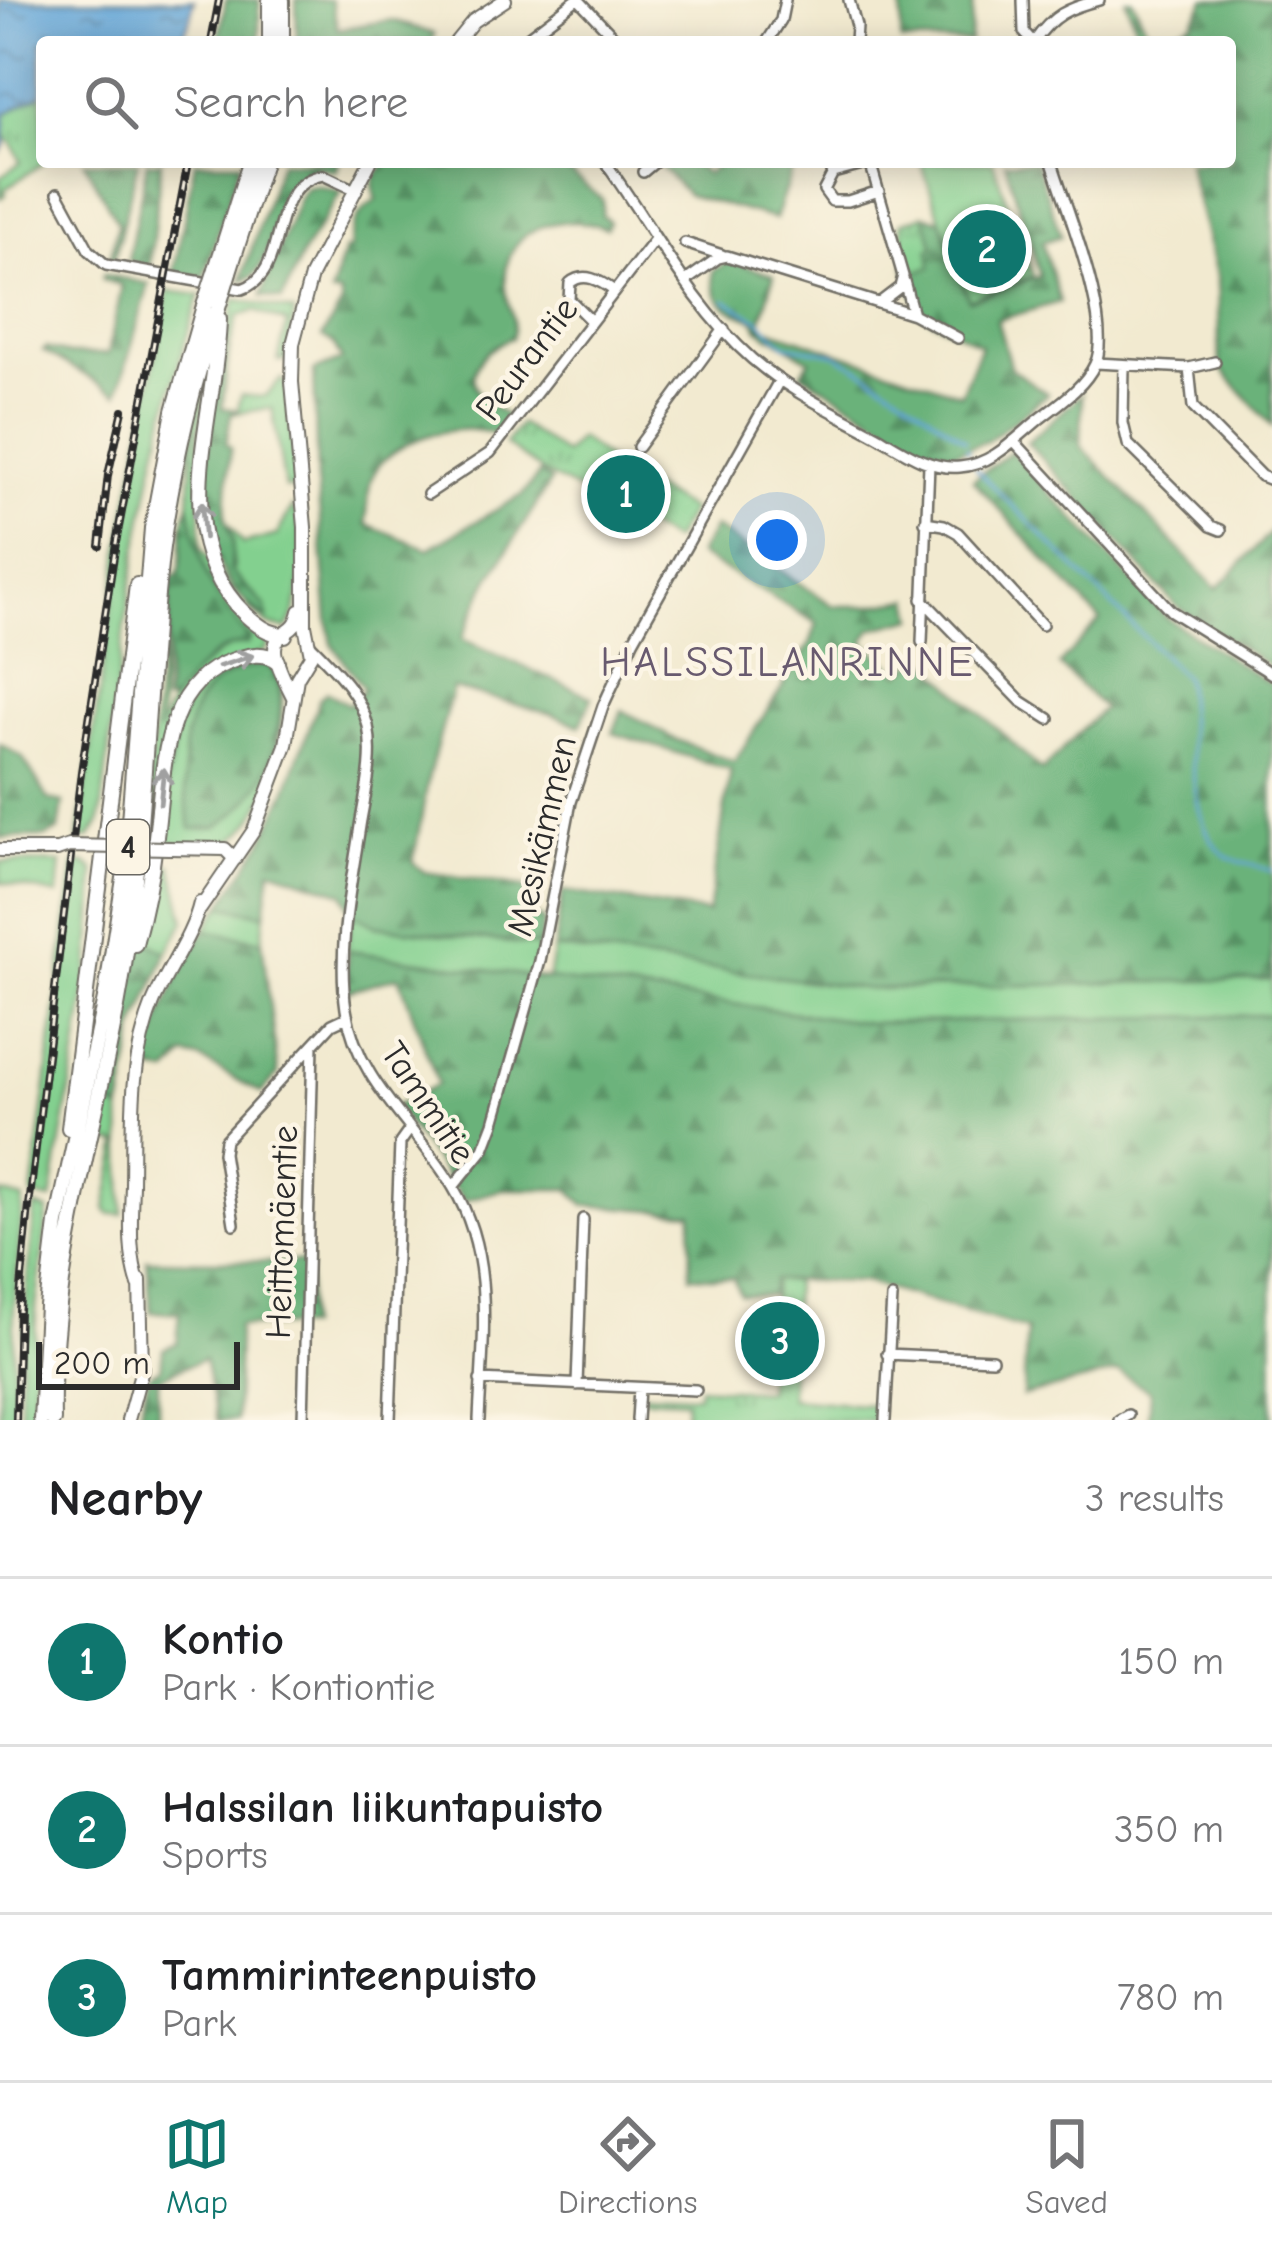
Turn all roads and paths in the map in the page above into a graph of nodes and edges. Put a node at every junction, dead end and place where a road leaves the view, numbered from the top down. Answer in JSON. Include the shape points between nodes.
{"nodes":[{"id":1,"x":270,"y":0,"type":"edge"},
{"id":2,"x":282,"y":0,"type":"edge"},
{"id":3,"x":505,"y":0,"type":"edge"},
{"id":4,"x":578,"y":0,"type":"edge"},
{"id":5,"x":784,"y":0,"type":"edge"},
{"id":6,"x":849,"y":0,"type":"edge"},
{"id":7,"x":1022,"y":0,"type":"edge"},
{"id":8,"x":1099,"y":0,"type":"edge"},
{"id":9,"x":270,"y":36,"type":"edge"},
{"id":10,"x":282,"y":36,"type":"edge"},
{"id":11,"x":466,"y":36,"type":"edge"},
{"id":12,"x":529,"y":36,"type":"edge"},
{"id":13,"x":613,"y":36,"type":"edge"},
{"id":14,"x":771,"y":36,"type":"edge"},
{"id":15,"x":855,"y":36,"type":"edge"},
{"id":16,"x":1028,"y":36,"type":"edge"},
{"id":17,"x":1038,"y":36,"type":"edge"},
{"id":18,"x":248,"y":168,"type":"edge"},
{"id":19,"x":262,"y":168,"type":"edge"},
{"id":20,"x":367,"y":168,"type":"edge"},
{"id":21,"x":609,"y":168,"type":"edge"},
{"id":22,"x":648,"y":168,"type":"edge"},
{"id":23,"x":848,"y":168,"type":"edge"},
{"id":24,"x":872,"y":168,"type":"edge"},
{"id":25,"x":1054,"y":168,"type":"edge"},
{"id":26,"x":643,"y":172,"type":"dead end"},
{"id":27,"x":355,"y":190,"type":"junction"},
{"id":28,"x":879,"y":191,"type":"junction"},
{"id":29,"x":58,"y":193,"type":"dead end"},
{"id":30,"x":655,"y":239,"type":"junction"},
{"id":31,"x":685,"y":243,"type":"dead end"},
{"id":32,"x":727,"y":256,"type":"junction"},
{"id":33,"x":223,"y":270,"type":"junction"},
{"id":34,"x":903,"y":276,"type":"junction"},
{"id":35,"x":687,"y":280,"type":"junction"},
{"id":36,"x":613,"y":290,"type":"junction"},
{"id":37,"x":879,"y":303,"type":"junction"},
{"id":38,"x":211,"y":307,"type":"junction"},
{"id":39,"x":914,"y":314,"type":"junction"},
{"id":40,"x":590,"y":320,"type":"junction"},
{"id":41,"x":724,"y":329,"type":"junction"},
{"id":42,"x":958,"y":338,"type":"dead end"},
{"id":43,"x":1215,"y":362,"type":"dead end"},
{"id":44,"x":1096,"y":363,"type":"junction"},
{"id":45,"x":1124,"y":367,"type":"junction"},
{"id":46,"x":1189,"y":368,"type":"junction"},
{"id":47,"x":779,"y":381,"type":"junction"},
{"id":48,"x":1014,"y":441,"type":"junction"},
{"id":49,"x":638,"y":447,"type":"dead end"},
{"id":50,"x":928,"y":464,"type":"junction"},
{"id":51,"x":1271,"y":480,"type":"edge"},
{"id":52,"x":428,"y":494,"type":"dead end"},
{"id":53,"x":925,"y":522,"type":"junction"},
{"id":54,"x":152,"y":528,"type":"junction"},
{"id":55,"x":1221,"y":530,"type":"dead end"},
{"id":56,"x":306,"y":586,"type":"junction"},
{"id":57,"x":922,"y":598,"type":"junction"},
{"id":58,"x":1042,"y":625,"type":"dead end"},
{"id":59,"x":287,"y":634,"type":"junction"},
{"id":60,"x":922,"y":642,"type":"dead end"},
{"id":61,"x":310,"y":644,"type":"junction"},
{"id":62,"x":278,"y":662,"type":"junction"},
{"id":63,"x":306,"y":665,"type":"junction"},
{"id":64,"x":1272,"y":674,"type":"edge"},
{"id":65,"x":342,"y":678,"type":"junction"},
{"id":66,"x":293,"y":698,"type":"junction"},
{"id":67,"x":1049,"y":719,"type":"dead end"},
{"id":68,"x":0,"y":850,"type":"edge"},
{"id":69,"x":104,"y":850,"type":"junction"},
{"id":70,"x":232,"y":857,"type":"junction"},
{"id":71,"x":122,"y":982,"type":"junction"},
{"id":72,"x":347,"y":1017,"type":"junction"},
{"id":73,"x":313,"y":1045,"type":"junction"},
{"id":74,"x":410,"y":1129,"type":"junction"},
{"id":75,"x":69,"y":1161,"type":"junction"},
{"id":76,"x":453,"y":1187,"type":"junction"},
{"id":77,"x":584,"y":1220,"type":"dead end"},
{"id":78,"x":234,"y":1223,"type":"dead end"},
{"id":79,"x":892,"y":1298,"type":"dead end"},
{"id":80,"x":887,"y":1354,"type":"junction"},
{"id":81,"x":992,"y":1359,"type":"dead end"},
{"id":82,"x":480,"y":1380,"type":"junction"},
{"id":83,"x":577,"y":1385,"type":"junction"},
{"id":84,"x":639,"y":1388,"type":"junction"},
{"id":85,"x":696,"y":1390,"type":"dead end"},
{"id":86,"x":41,"y":1420,"type":"edge"},
{"id":87,"x":53,"y":1420,"type":"edge"},
{"id":88,"x":128,"y":1420,"type":"edge"},
{"id":89,"x":303,"y":1420,"type":"edge"},
{"id":90,"x":390,"y":1420,"type":"edge"},
{"id":91,"x":479,"y":1420,"type":"edge"},
{"id":92,"x":637,"y":1420,"type":"edge"},
{"id":93,"x":885,"y":1420,"type":"edge"}],
"edges":[{"from":1,"to":9,"type":"highway"},
{"from":2,"to":10,"type":"highway"},
{"from":3,"to":11,"type":"main road"},
{"from":4,"to":12,"type":"street"},
{"from":4,"to":13,"type":"street"},
{"from":5,"to":14,"type":"street"},
{"from":6,"to":15,"type":"street"},
{"from":7,"to":16,"type":"street"},
{"from":8,"to":17,"type":"street","via":[[1067,8]]},
{"from":18,"to":33,"type":"highway","number":"4"},
{"from":19,"to":33,"type":"highway","number":"4"},
{"from":20,"to":27,"type":"main road"},
{"from":21,"to":30,"type":"street"},
{"from":22,"to":26,"type":"street"},
{"from":23,"to":28,"type":"street","via":[[833,172],[826,196],[841,202]]},
{"from":24,"to":28,"type":"street"},
{"from":25,"to":44,"type":"street","via":[[1100,321]]},
{"from":27,"to":29,"type":"street","via":[[323,175],[299,185],[262,274],[242,289],[106,265]]},
{"from":27,"to":56,"type":"main road","via":[[311,275],[293,344]]},
{"from":28,"to":34,"type":"street"},
{"from":30,"to":35,"type":"street"},
{"from":30,"to":36,"type":"street","name":"Peurantie"},
{"from":31,"to":32,"type":"street"},
{"from":32,"to":35,"type":"street"},
{"from":32,"to":37,"type":"street"},
{"from":33,"to":38,"type":"highway","number":"4","bridge":true},
{"from":34,"to":37,"type":"street"},
{"from":34,"to":39,"type":"street"},
{"from":35,"to":41,"type":"street"},
{"from":36,"to":40,"type":"street","name":"Peurantie"},
{"from":36,"to":40,"type":"street","via":[[592,278],[570,283],[569,299]]},
{"from":37,"to":39,"type":"street"},
{"from":38,"to":54,"type":"highway","number":"4","via":[[172,421]]},
{"from":59,"to":38,"type":"highway","one_way":true,"via":[[267,631],[236,605],[205,544],[202,460],[218,339]]},
{"from":38,"to":71,"type":"highway","number":"4","via":[[163,540]]},
{"from":39,"to":42,"type":"street"},
{"from":40,"to":52,"type":"street","name":"Peurantie","via":[[490,453]]},
{"from":41,"to":47,"type":"street"},
{"from":41,"to":49,"type":"street"},
{"from":43,"to":46,"type":"street"},
{"from":44,"to":45,"type":"street"},
{"from":44,"to":48,"type":"street"},
{"from":45,"to":46,"type":"street"},
{"from":45,"to":55,"type":"street","via":[[1128,444]]},
{"from":46,"to":51,"type":"street","via":[[1192,406]]},
{"from":47,"to":50,"type":"street"},
{"from":47,"to":76,"type":"street","name":"Mesikämmen","via":[[606,699],[571,802],[544,945],[494,1123]]},
{"from":48,"to":50,"type":"street","via":[[971,465]]},
{"from":48,"to":64,"type":"street","via":[[1171,611]]},
{"from":50,"to":53,"type":"street"},
{"from":53,"to":57,"type":"street"},
{"from":53,"to":58,"type":"street","via":[[958,533]]},
{"from":54,"to":69,"type":"highway"},
{"from":54,"to":75,"type":"highway","number":"4","via":[[125,872]]},
{"from":56,"to":59,"type":"main road"},
{"from":56,"to":61,"type":"main road"},
{"from":57,"to":60,"type":"street"},
{"from":57,"to":67,"type":"street"},
{"from":59,"to":61,"type":"main road"},
{"from":59,"to":62,"type":"main road","via":[[275,646]]},
{"from":61,"to":63,"type":"main road"},
{"from":61,"to":65,"type":"street","name":"Tammitie"},
{"from":62,"to":63,"type":"main road","via":[[292,670]]},
{"from":62,"to":66,"type":"main road"},
{"from":71,"to":62,"type":"highway","one_way":true,"via":[[150,878],[167,742],[179,708],[220,665],[260,654]]},
{"from":63,"to":65,"type":"street","via":[[322,664]]},
{"from":63,"to":66,"type":"main road"},
{"from":65,"to":72,"type":"street","name":"Tammitie","via":[[370,746],[344,940]]},
{"from":66,"to":70,"type":"main road","via":[[280,765]]},
{"from":68,"to":69,"type":"main road","bridge":true},
{"from":69,"to":70,"type":"main road","bridge":true},
{"from":69,"to":75,"type":"highway"},
{"from":70,"to":88,"type":"main road","via":[[170,965],[142,1037],[131,1107],[142,1369]]},
{"from":71,"to":87,"type":"highway","number":"4","via":[[63,1265]]},
{"from":72,"to":73,"type":"street"},
{"from":72,"to":74,"type":"street","name":"Tammitie","via":[[384,1100]]},
{"from":73,"to":78,"type":"street","via":[[225,1140]]},
{"from":73,"to":89,"type":"street","name":"Heittomäentie"},
{"from":74,"to":76,"type":"street","name":"Tammitie"},
{"from":74,"to":90,"type":"street","via":[[400,1143]]},
{"from":75,"to":86,"type":"highway","number":"4","via":[[46,1306]]},
{"from":76,"to":82,"type":"street","name":"Tammitie","via":[[481,1261]]},
{"from":77,"to":83,"type":"street"},
{"from":79,"to":80,"type":"street"},
{"from":80,"to":81,"type":"street"},
{"from":80,"to":93,"type":"street"},
{"from":82,"to":83,"type":"street"},
{"from":82,"to":91,"type":"street","name":"Tammitie"},
{"from":83,"to":84,"type":"street"},
{"from":84,"to":85,"type":"street"},
{"from":84,"to":92,"type":"street"}]}
